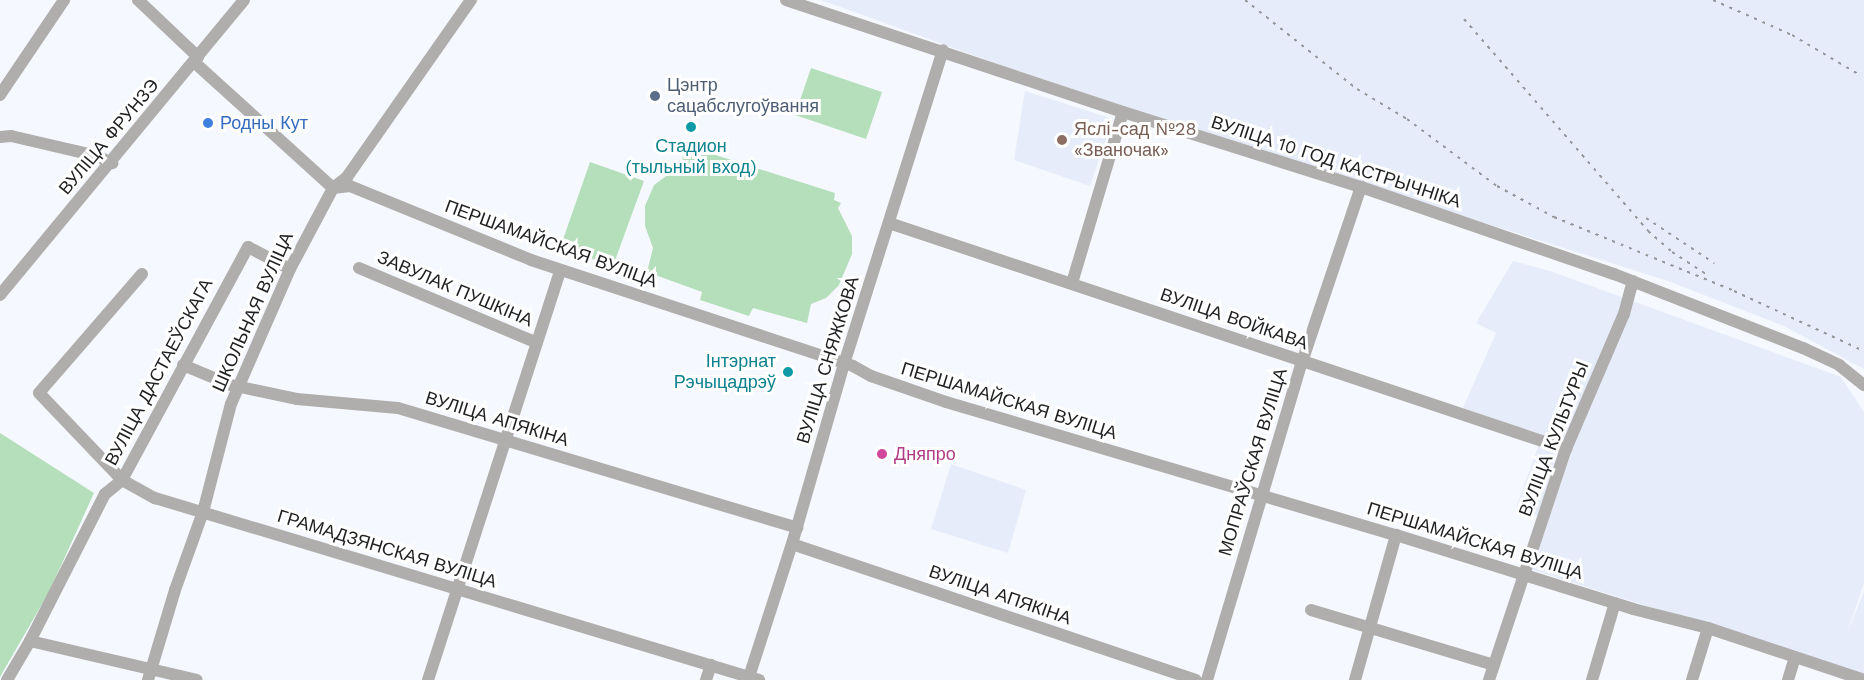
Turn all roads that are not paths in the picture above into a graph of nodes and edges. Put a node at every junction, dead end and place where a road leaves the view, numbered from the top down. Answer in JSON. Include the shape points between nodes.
{"nodes":[{"id":1,"x":64,"y":0,"type":"edge"},
{"id":2,"x":138,"y":0,"type":"edge"},
{"id":3,"x":244,"y":0,"type":"edge"},
{"id":4,"x":471,"y":0,"type":"edge"},
{"id":5,"x":786,"y":0,"type":"edge"},
{"id":6,"x":943,"y":50,"type":"junction"},
{"id":7,"x":196,"y":59,"type":"junction"},
{"id":8,"x":0,"y":95,"type":"edge"},
{"id":9,"x":1123,"y":112,"type":"junction"},
{"id":10,"x":0,"y":137,"type":"edge"},
{"id":11,"x":112,"y":163,"type":"junction"},
{"id":12,"x":1361,"y":187,"type":"junction"},
{"id":13,"x":333,"y":188,"type":"junction"},
{"id":14,"x":889,"y":223,"type":"junction"},
{"id":15,"x":359,"y":268,"type":"dead end"},
{"id":16,"x":290,"y":269,"type":"junction"},
{"id":17,"x":560,"y":271,"type":"junction"},
{"id":18,"x":142,"y":274,"type":"dead end"},
{"id":19,"x":1633,"y":281,"type":"junction"},
{"id":20,"x":1072,"y":283,"type":"junction"},
{"id":21,"x":0,"y":295,"type":"edge"},
{"id":22,"x":537,"y":343,"type":"junction"},
{"id":23,"x":1302,"y":362,"type":"junction"},
{"id":24,"x":844,"y":364,"type":"junction"},
{"id":25,"x":183,"y":365,"type":"junction"},
{"id":26,"x":1864,"y":385,"type":"edge"},
{"id":27,"x":238,"y":387,"type":"junction"},
{"id":28,"x":506,"y":440,"type":"junction"},
{"id":29,"x":1566,"y":450,"type":"junction"},
{"id":30,"x":122,"y":480,"type":"junction"},
{"id":31,"x":1261,"y":496,"type":"junction"},
{"id":32,"x":203,"y":512,"type":"junction"},
{"id":33,"x":797,"y":528,"type":"junction"},
{"id":34,"x":1396,"y":535,"type":"junction"},
{"id":35,"x":792,"y":544,"type":"junction"},
{"id":36,"x":1523,"y":574,"type":"junction"},
{"id":37,"x":457,"y":590,"type":"junction"},
{"id":38,"x":1615,"y":603,"type":"junction"},
{"id":39,"x":1311,"y":610,"type":"dead end"},
{"id":40,"x":1708,"y":628,"type":"junction"},
{"id":41,"x":1371,"y":629,"type":"junction"},
{"id":42,"x":30,"y":640,"type":"junction"},
{"id":43,"x":1795,"y":657,"type":"junction"},
{"id":44,"x":711,"y":665,"type":"junction"},
{"id":45,"x":1494,"y":665,"type":"junction"},
{"id":46,"x":153,"y":667,"type":"junction"},
{"id":47,"x":752,"y":679,"type":"edge"},
{"id":48,"x":7,"y":680,"type":"edge"},
{"id":49,"x":148,"y":680,"type":"edge"},
{"id":50,"x":197,"y":680,"type":"edge"},
{"id":51,"x":428,"y":680,"type":"edge"},
{"id":52,"x":706,"y":680,"type":"edge"},
{"id":53,"x":1196,"y":680,"type":"edge"},
{"id":54,"x":1207,"y":680,"type":"edge"},
{"id":55,"x":1356,"y":680,"type":"edge"},
{"id":56,"x":1490,"y":680,"type":"edge"},
{"id":57,"x":1592,"y":680,"type":"edge"},
{"id":58,"x":1692,"y":680,"type":"edge"},
{"id":59,"x":1788,"y":680,"type":"edge"},
{"id":60,"x":1864,"y":680,"type":"edge"}],
"edges":[{"from":1,"to":8,"type":"street"},
{"from":2,"to":7,"type":"street"},
{"from":3,"to":7,"type":"street","name":"ВУЛІЦА ФРУНЗЭ"},
{"from":4,"to":13,"type":"street","name":"ШКОЛЬНАЯ ВУЛІЦА","via":[[347,177]]},
{"from":5,"to":6,"type":"street","name":"ВУЛІЦА 10 ГОД КАСТРЫЧНІКА"},
{"from":6,"to":9,"type":"street","name":"ВУЛІЦА 10 ГОД КАСТРЫЧНІКА"},
{"from":6,"to":14,"type":"street","name":"ВУЛІЦА СНЯЖКОВА"},
{"from":7,"to":11,"type":"street","name":"ВУЛІЦА ФРУНЗЭ"},
{"from":7,"to":13,"type":"street"},
{"from":9,"to":12,"type":"street","name":"ВУЛІЦА 10 ГОД КАСТРЫЧНІКА"},
{"from":9,"to":20,"type":"street"},
{"from":10,"to":11,"type":"street","via":[[11,136]]},
{"from":11,"to":21,"type":"street","name":"ВУЛІЦА ФРУНЗЭ"},
{"from":12,"to":19,"type":"street","name":"ВУЛІЦА 10 ГОД КАСТРЫЧНІКА"},
{"from":12,"to":23,"type":"street","name":"МОПРАЎСКАЯ ВУЛІЦА"},
{"from":13,"to":16,"type":"street","name":"ШКОЛЬНАЯ ВУЛІЦА"},
{"from":13,"to":17,"type":"street","name":"ПЕРШАМАЙСКАЯ ВУЛІЦА","via":[[350,186]]},
{"from":14,"to":20,"type":"street","name":"ВУЛІЦА ВОЙКАВА"},
{"from":14,"to":24,"type":"street","name":"ВУЛІЦА СНЯЖКОВА"},
{"from":15,"to":22,"type":"street","name":"ЗАВУЛАК ПУШКІНА"},
{"from":16,"to":25,"type":"street","name":"ВУЛІЦА ДАСТАЕЎСКАГА","via":[[248,247]]},
{"from":16,"to":27,"type":"street","name":"ШКОЛЬНАЯ ВУЛІЦА"},
{"from":17,"to":22,"type":"street"},
{"from":17,"to":24,"type":"street","name":"ПЕРШАМАЙСКАЯ ВУЛІЦА"},
{"from":18,"to":30,"type":"street","name":"ГРАМАДЗЯНСКАЯ ВУЛІЦА","via":[[39,393]]},
{"from":19,"to":26,"type":"street","name":"ВУЛІЦА 10 ГОД КАСТРЫЧНІКА","via":[[1803,348],[1839,365]]},
{"from":19,"to":29,"type":"street","name":"ВУЛІЦА КУЛЬТУРЫ","via":[[1624,314]]},
{"from":20,"to":23,"type":"street","name":"ВУЛІЦА ВОЙКАВА"},
{"from":22,"to":28,"type":"street"},
{"from":23,"to":29,"type":"street","name":"ВУЛІЦА ВОЙКАВА"},
{"from":23,"to":31,"type":"street","name":"МОПРАЎСКАЯ ВУЛІЦА"},
{"from":24,"to":31,"type":"street","name":"ПЕРШАМАЙСКАЯ ВУЛІЦА","via":[[946,402]]},
{"from":24,"to":33,"type":"street","name":"ВУЛІЦА СНЯЖКОВА"},
{"from":25,"to":27,"type":"street","name":"ВУЛІЦА АПЯКІНА"},
{"from":25,"to":30,"type":"street","name":"ВУЛІЦА ДАСТАЕЎСКАГА"},
{"from":27,"to":28,"type":"street","name":"ВУЛІЦА АПЯКІНА","via":[[297,399],[398,408]]},
{"from":27,"to":32,"type":"street","name":"ШКОЛЬНАЯ ВУЛІЦА"},
{"from":28,"to":33,"type":"street","name":"ВУЛІЦА АПЯКІНА"},
{"from":28,"to":37,"type":"street"},
{"from":29,"to":36,"type":"street","name":"ВУЛІЦА КУЛЬТУРЫ"},
{"from":30,"to":32,"type":"street","name":"ГРАМАДЗЯНСКАЯ ВУЛІЦА","via":[[155,498]]},
{"from":30,"to":42,"type":"street","name":"ВУЛІЦА ДАСТАЕЎСКАГА","via":[[105,494]]},
{"from":31,"to":34,"type":"street","name":"ПЕРШАМАЙСКАЯ ВУЛІЦА"},
{"from":31,"to":54,"type":"street","name":"МОПРАЎСКАЯ ВУЛІЦА"},
{"from":32,"to":37,"type":"street","name":"ГРАМАДЗЯНСКАЯ ВУЛІЦА"},
{"from":32,"to":46,"type":"street","name":"ШКОЛЬНАЯ ВУЛІЦА"},
{"from":33,"to":35,"type":"street","name":"ВУЛІЦА СНЯЖКОВА"},
{"from":34,"to":36,"type":"street","name":"ПЕРШАМАЙСКАЯ ВУЛІЦА"},
{"from":34,"to":41,"type":"street"},
{"from":35,"to":47,"type":"street","name":"ВУЛІЦА СНЯЖКОВА"},
{"from":35,"to":53,"type":"street","name":"ВУЛІЦА АПЯКІНА"},
{"from":36,"to":38,"type":"street","name":"ПЕРШАМАЙСКАЯ ВУЛІЦА"},
{"from":36,"to":45,"type":"street","name":"ВУЛІЦА КУЛЬТУРЫ"},
{"from":37,"to":44,"type":"street","name":"ГРАМАДЗЯНСКАЯ ВУЛІЦА"},
{"from":37,"to":51,"type":"street"},
{"from":38,"to":40,"type":"street","name":"ПЕРШАМАЙСКАЯ ВУЛІЦА"},
{"from":38,"to":57,"type":"street"},
{"from":39,"to":41,"type":"street"},
{"from":40,"to":43,"type":"street","name":"ПЕРШАМАЙСКАЯ ВУЛІЦА"},
{"from":40,"to":58,"type":"street"},
{"from":41,"to":45,"type":"street"},
{"from":41,"to":55,"type":"street"},
{"from":42,"to":46,"type":"street"},
{"from":42,"to":48,"type":"street","name":"ВУЛІЦА ДАСТАЕЎСКАГА"},
{"from":43,"to":59,"type":"street"},
{"from":43,"to":60,"type":"street","name":"ПЕРШАМАЙСКАЯ ВУЛІЦА"},
{"from":44,"to":47,"type":"street","name":"ГРАМАДЗЯНСКАЯ ВУЛІЦА"},
{"from":44,"to":52,"type":"street"},
{"from":45,"to":56,"type":"street","name":"ВУЛІЦА КУЛЬТУРЫ"},
{"from":46,"to":49,"type":"street","name":"ШКОЛЬНАЯ ВУЛІЦА"},
{"from":46,"to":50,"type":"street"}]}
